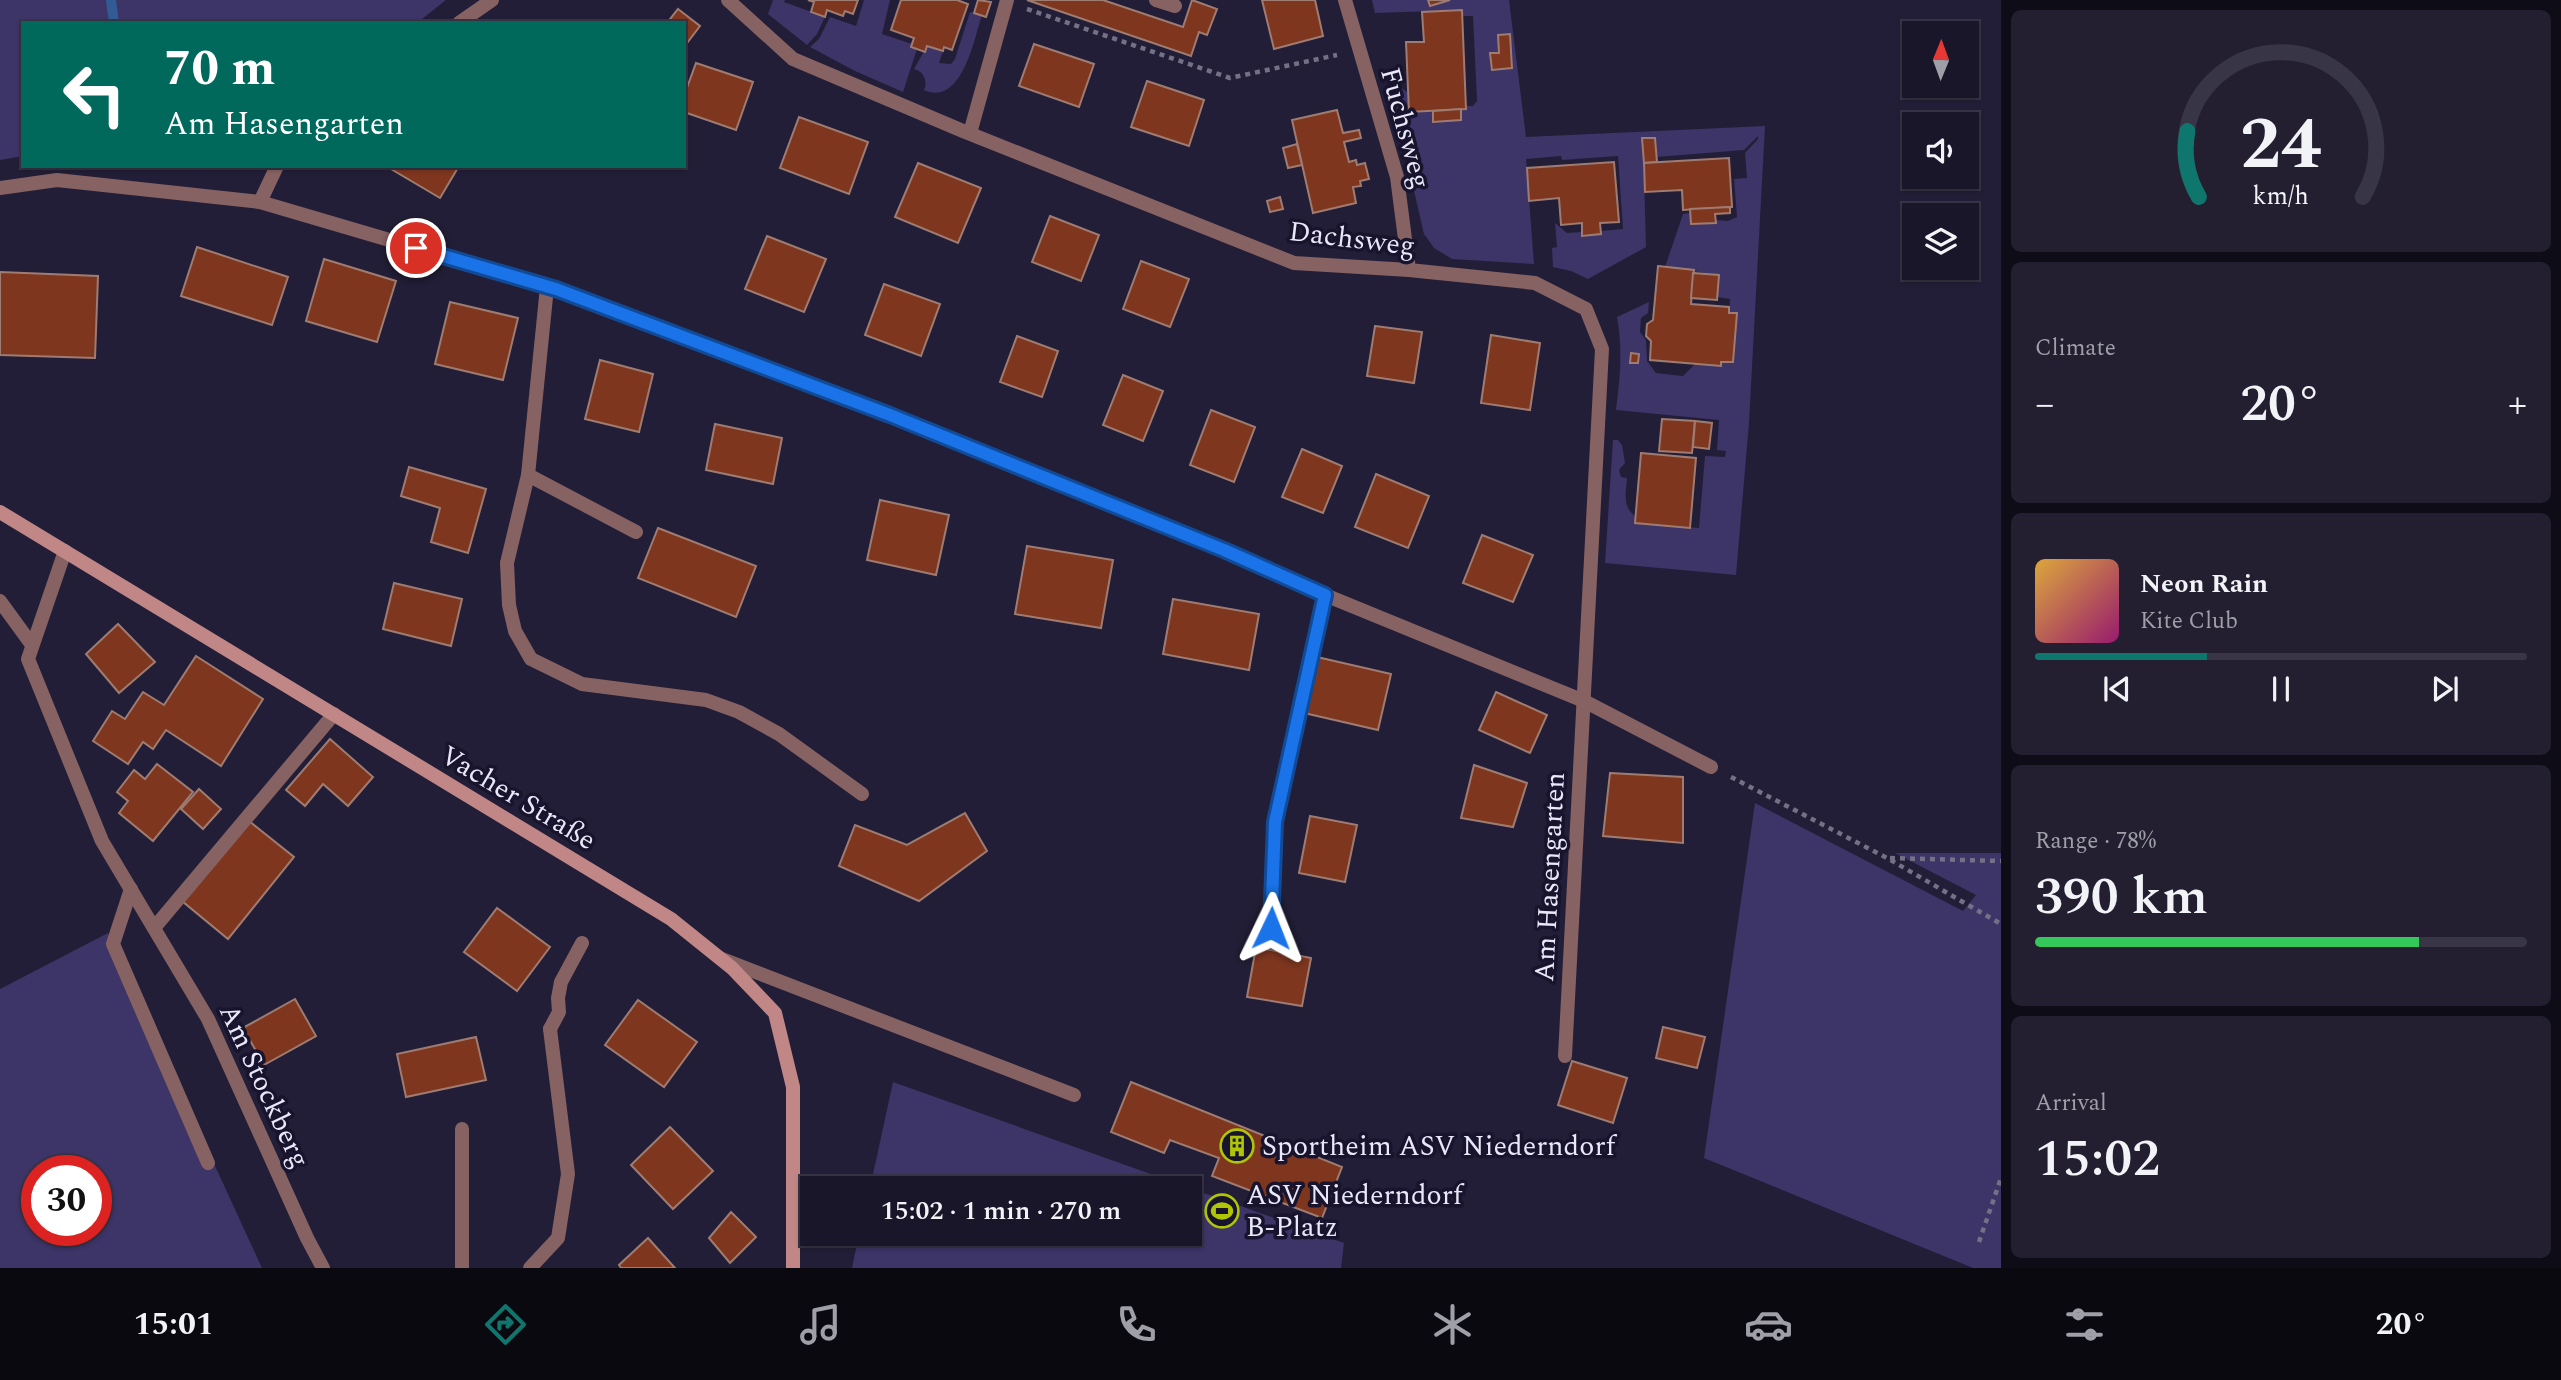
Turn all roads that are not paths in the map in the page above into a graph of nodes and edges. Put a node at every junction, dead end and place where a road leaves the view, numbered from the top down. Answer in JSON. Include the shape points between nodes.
{"nodes":[{"id":1,"x":492,"y":0,"type":"edge"},
{"id":2,"x":729,"y":0,"type":"edge"},
{"id":3,"x":1156,"y":0,"type":"edge"},
{"id":4,"x":1345,"y":0,"type":"edge"},
{"id":5,"x":1007,"y":1,"type":"edge"},
{"id":6,"x":1175,"y":6,"type":"dead end"},
{"id":7,"x":462,"y":21,"type":"edge"},
{"id":8,"x":971,"y":133,"type":"junction"},
{"id":9,"x":276,"y":168,"type":"edge"},
{"id":10,"x":0,"y":188,"type":"edge"},
{"id":11,"x":260,"y":202,"type":"junction"},
{"id":12,"x":1409,"y":270,"type":"junction"},
{"id":13,"x":547,"y":287,"type":"junction"},
{"id":14,"x":528,"y":475,"type":"junction"},
{"id":15,"x":0,"y":512,"type":"edge"},
{"id":16,"x":636,"y":532,"type":"dead end"},
{"id":17,"x":65,"y":551,"type":"junction"},
{"id":18,"x":1325,"y":595,"type":"junction"},
{"id":19,"x":0,"y":601,"type":"edge"},
{"id":20,"x":33,"y":645,"type":"junction"},
{"id":21,"x":1584,"y":701,"type":"junction"},
{"id":22,"x":334,"y":714,"type":"junction"},
{"id":23,"x":1711,"y":767,"type":"road end"},
{"id":24,"x":862,"y":794,"type":"dead end"},
{"id":25,"x":131,"y":889,"type":"junction"},
{"id":26,"x":154,"y":928,"type":"junction"},
{"id":27,"x":1271,"y":928,"type":"dead end"},
{"id":28,"x":582,"y":943,"type":"dead end"},
{"id":29,"x":721,"y":959,"type":"junction"},
{"id":30,"x":1565,"y":1056,"type":"dead end"},
{"id":31,"x":1074,"y":1095,"type":"dead end"},
{"id":32,"x":462,"y":1129,"type":"dead end"},
{"id":33,"x":208,"y":1163,"type":"dead end"},
{"id":34,"x":323,"y":1268,"type":"edge"},
{"id":35,"x":462,"y":1268,"type":"edge"},
{"id":36,"x":530,"y":1268,"type":"edge"},
{"id":37,"x":793,"y":1268,"type":"edge"}],
"edges":[{"from":1,"to":7,"type":"street"},
{"from":2,"to":8,"type":"street","name":"Dachsweg","via":[[793,60]]},
{"from":3,"to":6,"type":"street"},
{"from":4,"to":12,"type":"street","name":"Fuchsweg","via":[[1398,177]]},
{"from":5,"to":8,"type":"street"},
{"from":8,"to":12,"type":"street","name":"Dachsweg","via":[[1294,263]]},
{"from":9,"to":11,"type":"street"},
{"from":10,"to":11,"type":"street","via":[[57,180]]},
{"from":11,"to":13,"type":"street"},
{"from":12,"to":21,"type":"street","name":"Dachsweg","via":[[1535,283],[1586,309],[1602,349]]},
{"from":13,"to":14,"type":"street"},
{"from":13,"to":18,"type":"street","via":[[890,415]]},
{"from":14,"to":16,"type":"street"},
{"from":14,"to":24,"type":"street","via":[[507,563],[515,631],[531,659],[582,684],[706,700],[739,712],[779,734]]},
{"from":15,"to":17,"type":"main road","name":"Vacher Straße"},
{"from":17,"to":20,"type":"street","name":"Am Stockberg"},
{"from":17,"to":22,"type":"main road","name":"Vacher Straße"},
{"from":18,"to":21,"type":"street"},
{"from":18,"to":27,"type":"street","via":[[1275,822]]},
{"from":19,"to":20,"type":"street"},
{"from":20,"to":25,"type":"street","name":"Am Stockberg","via":[[28,659],[102,841]]},
{"from":21,"to":23,"type":"street"},
{"from":21,"to":30,"type":"street","name":"Am Hasengarten"},
{"from":22,"to":26,"type":"street"},
{"from":22,"to":29,"type":"main road","name":"Vacher Straße","via":[[671,919]]},
{"from":25,"to":26,"type":"street","name":"Am Stockberg"},
{"from":25,"to":33,"type":"street","via":[[113,944]]},
{"from":26,"to":34,"type":"street","name":"Am Stockberg","via":[[208,1019]]},
{"from":28,"to":36,"type":"street","via":[[561,982],[559,1012],[550,1029],[568,1174],[558,1238]]},
{"from":29,"to":31,"type":"street"},
{"from":29,"to":37,"type":"main road","name":"Vacher Straße","via":[[775,1013],[793,1087]]},
{"from":32,"to":35,"type":"street"}]}
